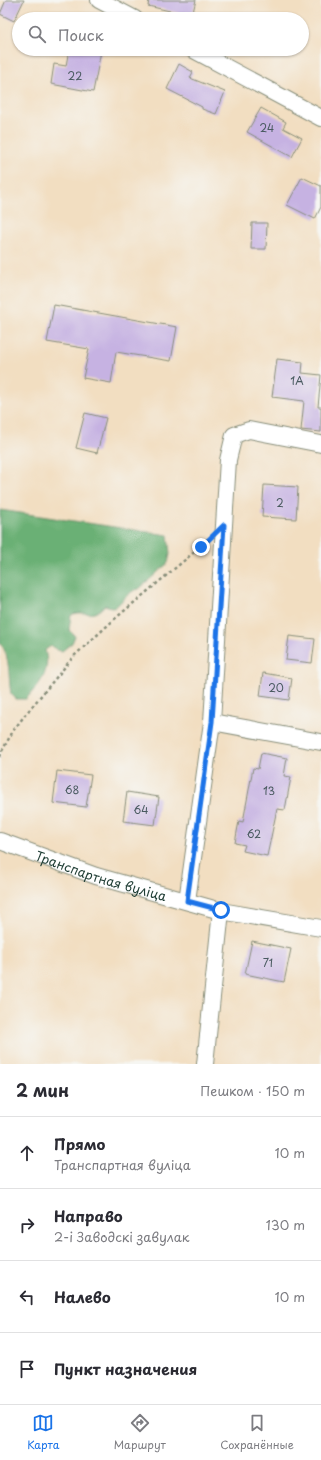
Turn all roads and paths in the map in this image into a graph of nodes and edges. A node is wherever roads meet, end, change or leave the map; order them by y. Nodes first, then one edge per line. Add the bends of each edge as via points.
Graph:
1 (99, 0) edge
2 (122, 12) edge
3 (205, 56) edge
4 (321, 118) edge
5 (321, 444) edge
6 (224, 525) junction
7 (212, 722) junction
8 (321, 742) edge
9 (0, 757) edge
10 (0, 841) edge
11 (187, 901) junction
12 (221, 910) junction
13 (321, 928) edge
14 (205, 1064) edge

1 - 2 street
3 - 4 street
5 - 6 street via 249,430 234,435 228,460
6 - 7 street
6 - 9 path via 74,656 25,715
7 - 8 street
7 - 11 street
10 - 11 street, Транспартная вуліца via 96,876
11 - 12 street, Транспартная вуліца
12 - 13 street, Транспартная вуліца
12 - 14 street

